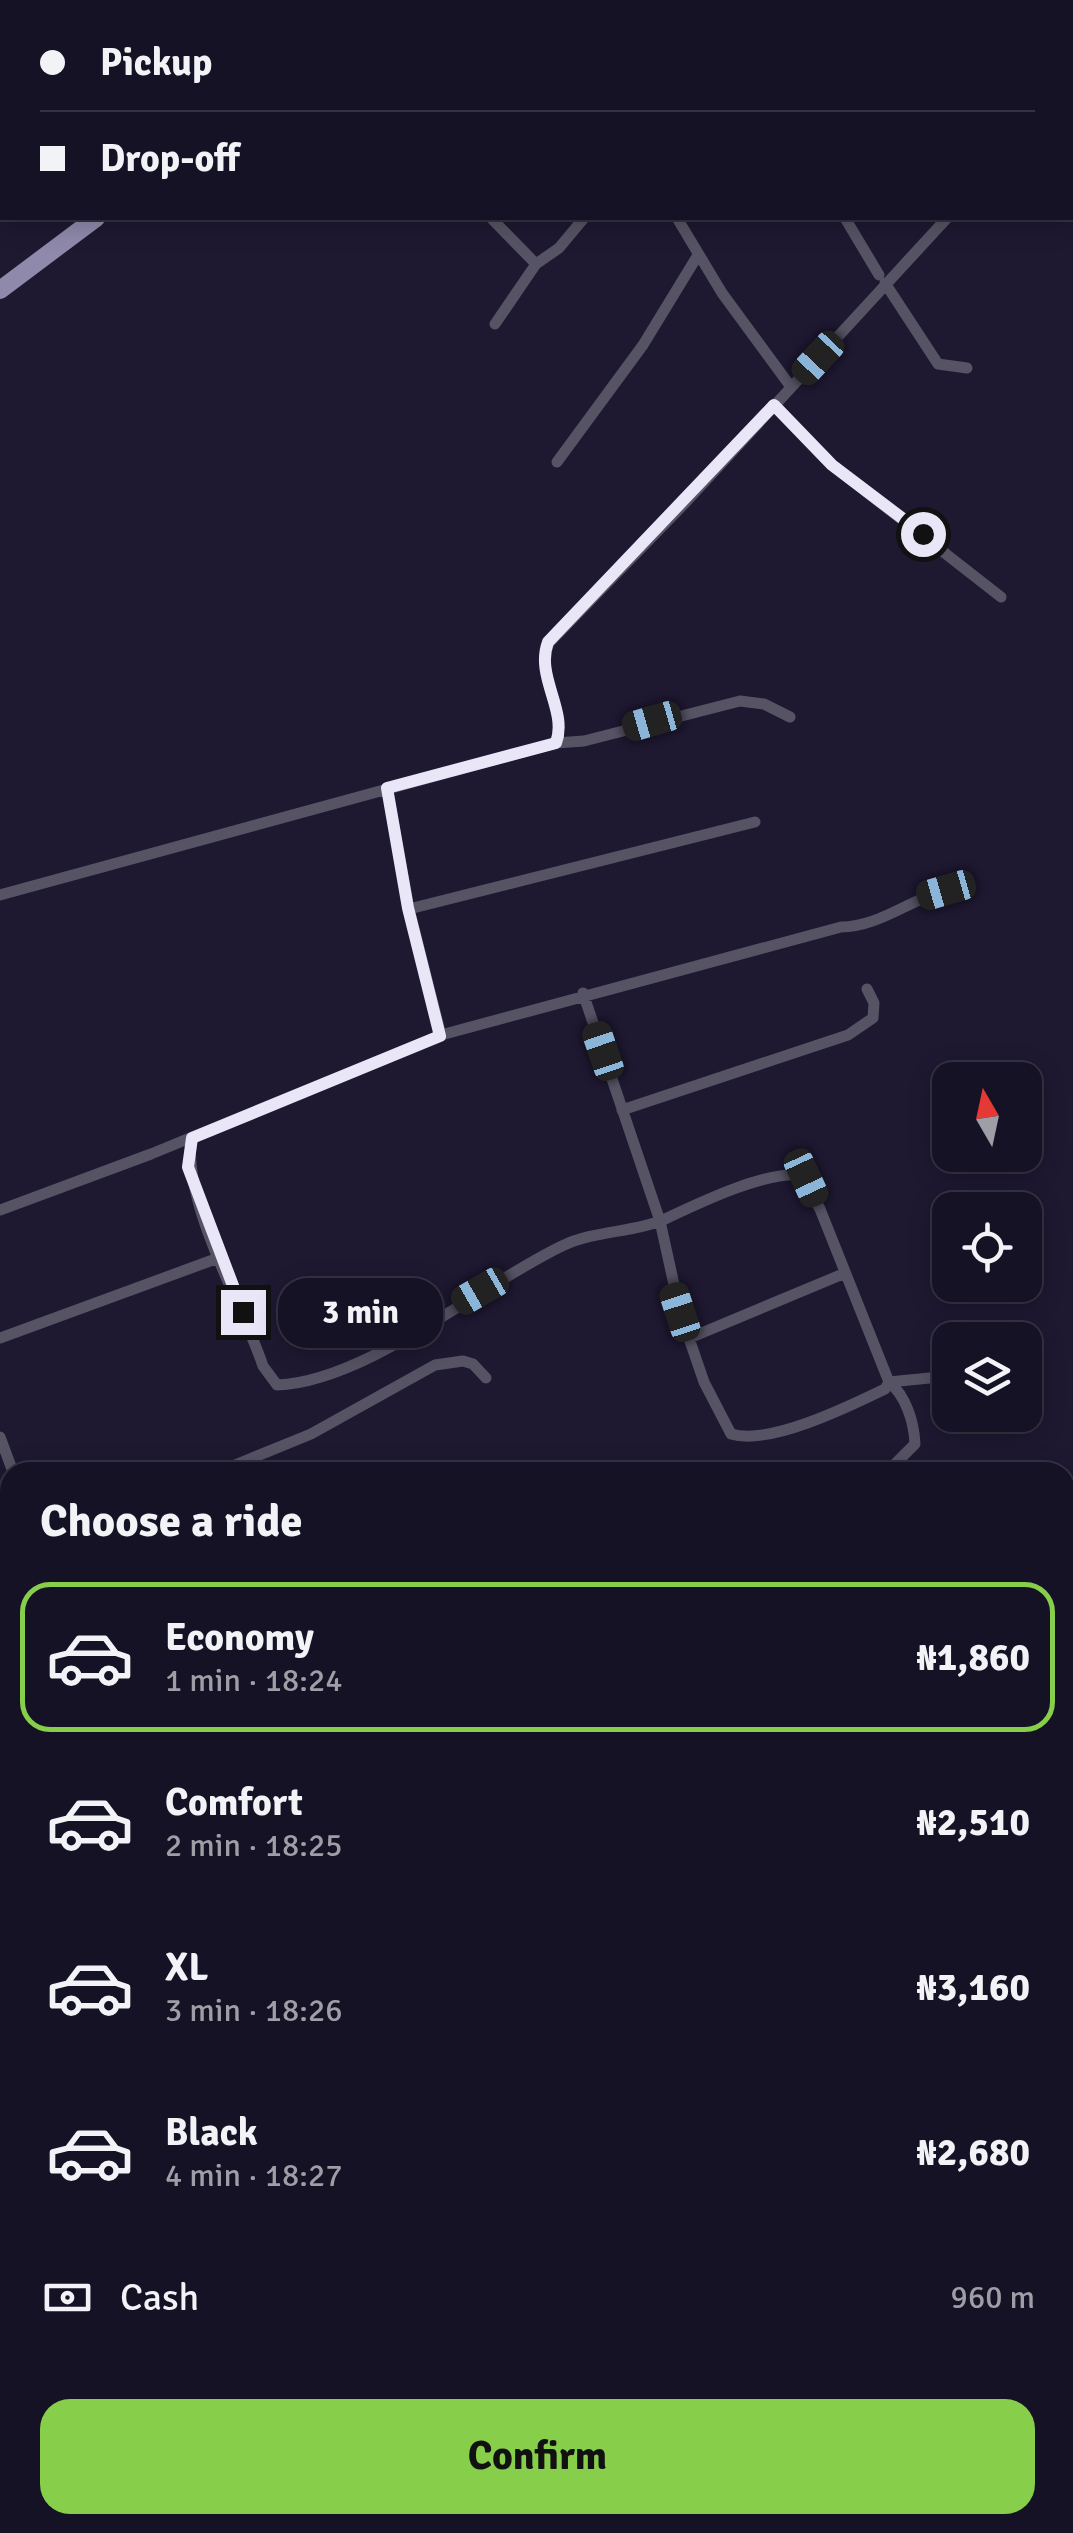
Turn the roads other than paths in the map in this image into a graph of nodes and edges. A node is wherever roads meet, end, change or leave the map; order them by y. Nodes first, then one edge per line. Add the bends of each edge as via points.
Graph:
1 (93, 220) edge
2 (494, 220) edge
3 (582, 220) edge
4 (677, 220) edge
5 (847, 220) edge
6 (945, 220) edge
7 (698, 255) junction
8 (536, 264) junction
9 (882, 279) junction
10 (0, 290) edge
11 (495, 324) dead end
12 (967, 368) dead end
13 (791, 387) junction
14 (774, 405) junction
15 (557, 462) dead end
16 (1001, 597) dead end
17 (790, 717) dead end
18 (556, 743) junction
19 (387, 788) junction
20 (755, 822) dead end
21 (946, 890) dead end
22 (0, 895) edge
23 (408, 908) junction
24 (867, 989) dead end
25 (583, 994) junction
26 (440, 1036) junction
27 (622, 1110) junction
28 (192, 1138) junction
29 (0, 1210) edge
30 (660, 1221) junction
31 (221, 1257) junction
32 (843, 1274) junction
33 (0, 1338) edge
34 (692, 1338) junction
35 (486, 1378) dead end
36 (932, 1378) edge
37 (889, 1382) junction
38 (0, 1436) edge
39 (9, 1462) edge
40 (242, 1462) edge
41 (896, 1462) edge

1 - 10 main road
2 - 8 street
3 - 8 street
4 - 7 street
5 - 9 street
6 - 9 street
7 - 13 street
7 - 15 street via 643,345
8 - 11 street
9 - 12 street via 938,364
9 - 13 street
13 - 14 street
14 - 16 street via 832,465
14 - 18 street via 548,642 544,669 559,728
17 - 18 street via 740,701
18 - 19 street
19 - 22 street
19 - 23 street
20 - 23 street
21 - 25 street via 911,899 869,926 842,926
23 - 26 street
24 - 27 street via 874,1018 848,1035
25 - 26 street
25 - 27 street
26 - 28 street
27 - 30 street
28 - 29 street
28 - 31 street via 188,1167
30 - 31 street via 566,1244 392,1346 295,1385 277,1385 268,1377
30 - 32 street via 778,1177 802,1175
30 - 34 street via 670,1282
31 - 33 street
32 - 34 street
32 - 37 street
34 - 37 street via 704,1382 731,1434 743,1438 819,1418
35 - 40 street via 464,1361 435,1365 311,1434
36 - 37 street
37 - 41 street via 900,1391 915,1444
38 - 39 street

